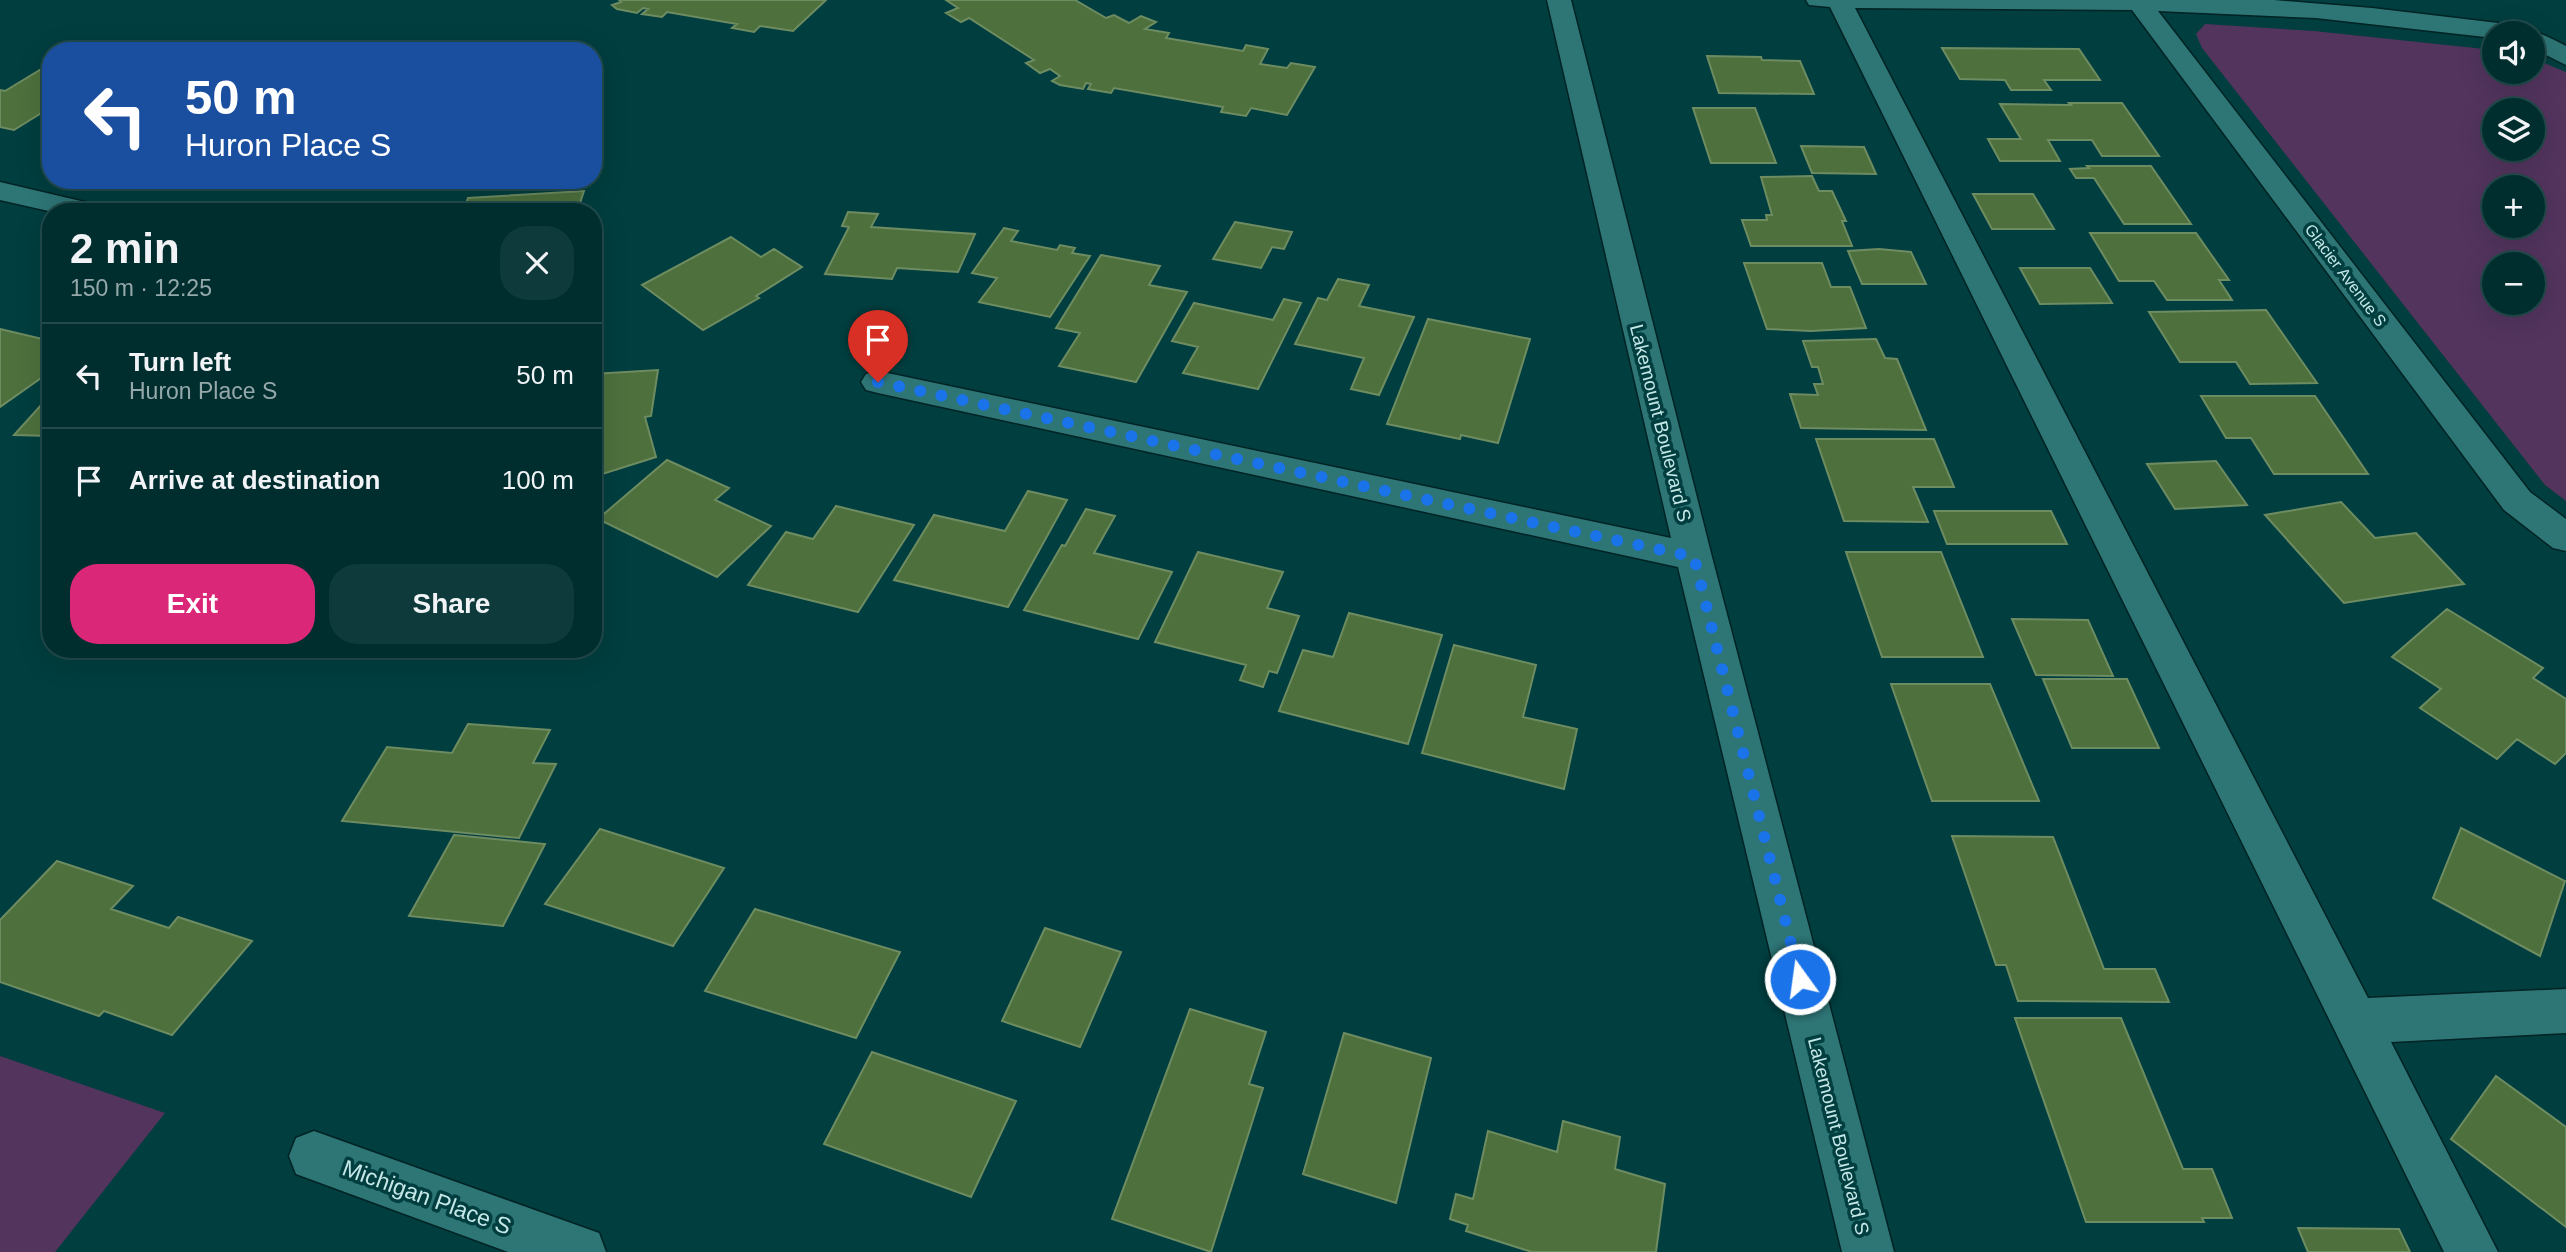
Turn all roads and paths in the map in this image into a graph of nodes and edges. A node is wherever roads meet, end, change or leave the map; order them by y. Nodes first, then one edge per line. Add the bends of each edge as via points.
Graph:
1 (1559, 0) edge
2 (1814, 0) edge
3 (1839, 0) edge
4 (2138, 1) edge
5 (2480, 7) dead end
6 (2505, 21) edge
7 (2482, 29) edge
8 (2545, 37) edge
9 (2566, 39) edge
10 (2545, 44) edge
11 (2566, 57) edge
12 (0, 191) edge
13 (53, 203) edge
14 (878, 382) dead end
15 (2566, 538) edge
16 (1694, 557) junction
17 (2566, 1011) edge
18 (2354, 1021) junction
19 (314, 1156) dead end
20 (580, 1252) edge
21 (1868, 1252) edge
22 (2472, 1252) edge

1 - 16 street, Lakemount Boulevard S
2 - 3 street
3 - 4 street
3 - 18 street
4 - 7 street via 2369,14
4 - 15 street, Glacier Avenue S via 2517,501
5 - 6 street
8 - 9 street
10 - 11 street
12 - 13 street
14 - 16 street
16 - 21 street, Lakemount Boulevard S
17 - 18 street
18 - 22 street
19 - 20 street, Michigan Place S

